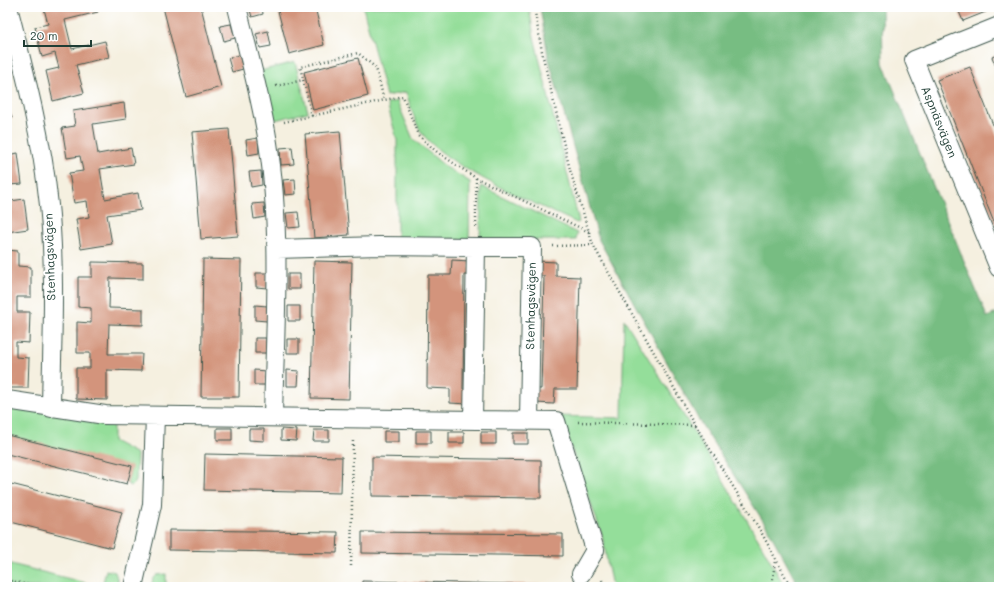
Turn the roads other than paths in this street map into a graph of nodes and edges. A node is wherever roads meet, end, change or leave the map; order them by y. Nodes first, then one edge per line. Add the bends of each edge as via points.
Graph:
1 (8, 7) edge
2 (237, 7) edge
3 (999, 26) edge
4 (476, 247) junction
5 (277, 249) junction
6 (999, 268) edge
7 (7, 400) edge
8 (51, 408) junction
9 (155, 416) junction
10 (273, 417) junction
11 (473, 420) junction
12 (529, 421) junction
13 (581, 574) dead end
14 (133, 587) edge

1 - 8 street, Stenhagsvägen via 33,105 49,205 52,264
2 - 5 street via 262,107
3 - 6 street, Aspnäsvägen via 914,60
4 - 5 street, Stenhagsvägen
4 - 11 street
4 - 12 street, Stenhagsvägen via 532,247
5 - 10 street
7 - 8 street
8 - 9 street
9 - 10 street
9 - 14 street via 152,505
10 - 11 street
11 - 12 street
12 - 13 street via 556,421 594,550

